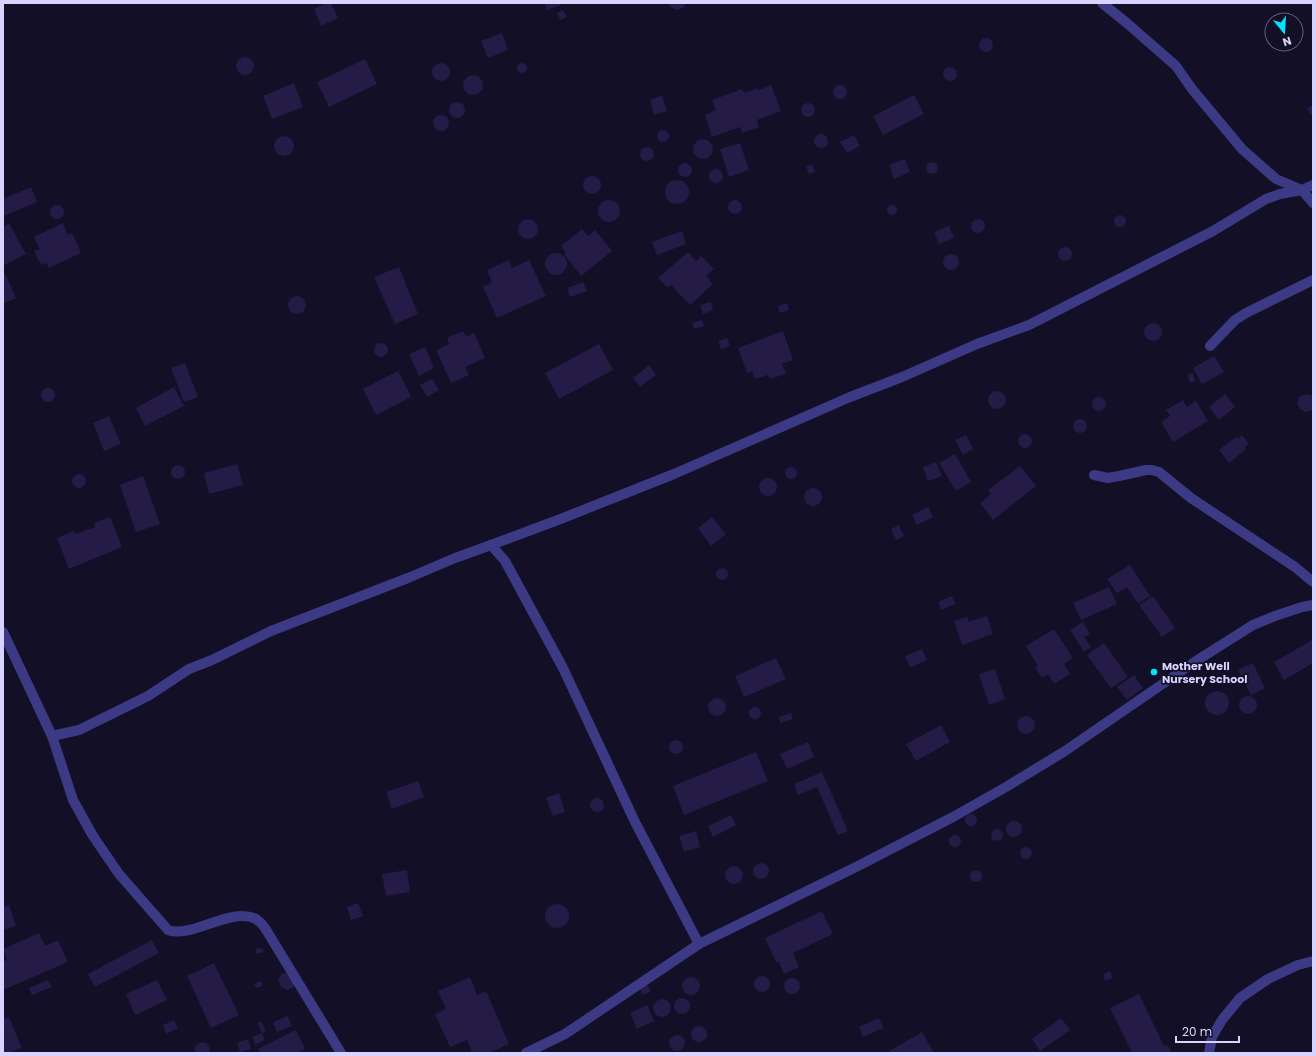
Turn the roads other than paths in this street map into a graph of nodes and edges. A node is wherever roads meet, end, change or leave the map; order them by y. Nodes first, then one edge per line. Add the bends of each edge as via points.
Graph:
1 (1102, 3) edge
2 (1313, 185) edge
3 (1302, 190) junction
4 (1313, 203) edge
5 (1313, 280) edge
6 (1210, 346) dead end
7 (1094, 475) dead end
8 (491, 545) junction
9 (1313, 582) edge
10 (1313, 605) edge
11 (3, 632) edge
12 (52, 736) junction
13 (699, 944) junction
14 (1313, 961) edge
15 (341, 1053) edge
16 (526, 1053) edge
17 (1209, 1053) edge

1 - 3 street via 1176,66 1242,148 1276,179
2 - 3 street
3 - 4 street
3 - 8 street via 1266,199 1213,231 1029,325 850,397 674,474
5 - 6 street via 1235,320
7 - 9 street via 1108,478 1146,470 1159,472 1191,498 1295,567
8 - 12 street via 271,631 189,669 148,696 80,730
8 - 13 street via 505,561 563,668 635,822
10 - 13 street via 1252,625 1065,751 953,817
11 - 12 street
12 - 15 street via 73,800 93,836 119,874 168,930 175,933 227,918 257,919
13 - 16 street via 565,1034
14 - 17 street via 1298,964 1268,979 1240,998 1212,1037

